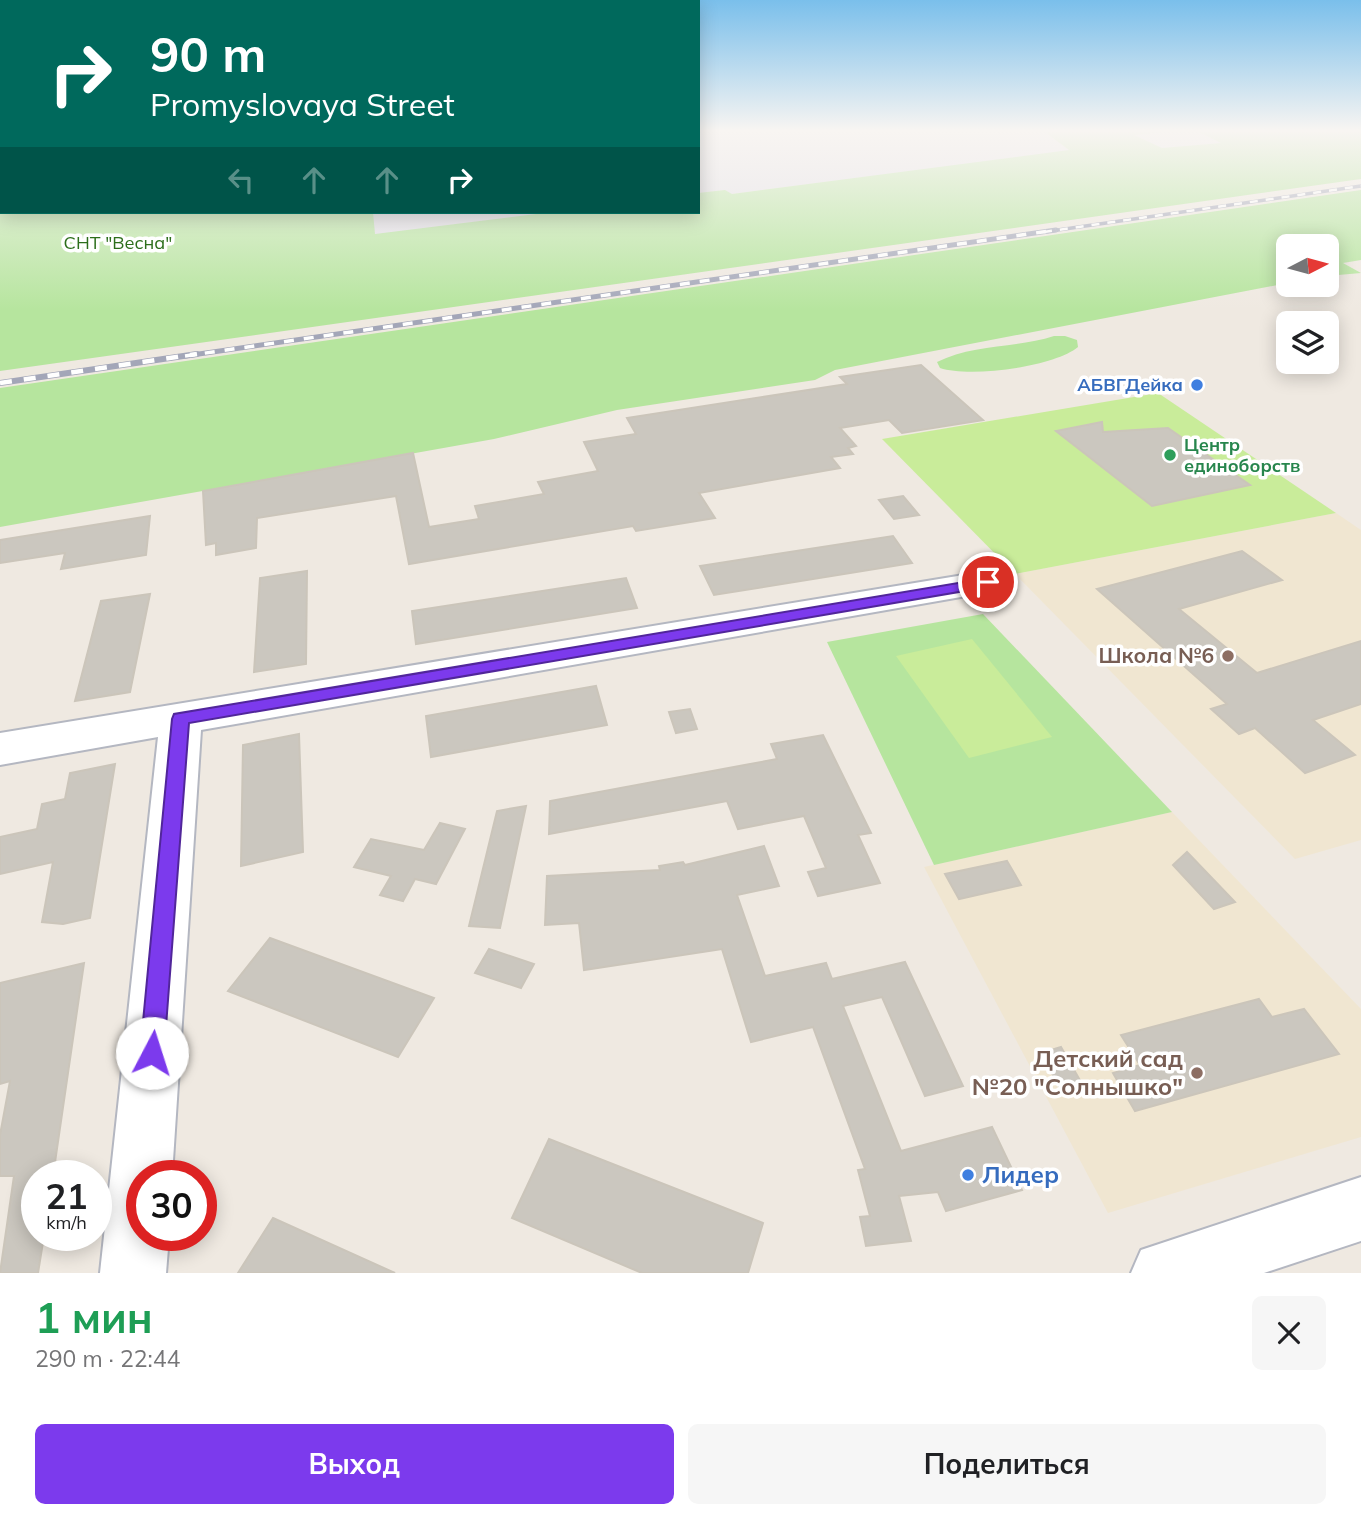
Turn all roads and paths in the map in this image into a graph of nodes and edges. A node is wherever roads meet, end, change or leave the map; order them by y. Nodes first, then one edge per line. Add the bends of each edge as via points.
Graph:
1 (988, 582) dead end
2 (181, 719) junction
3 (0, 749) edge
4 (1361, 1209) edge
5 (133, 1273) edge
6 (1164, 1273) edge

1 - 2 street
2 - 3 street
2 - 5 street
4 - 6 street

